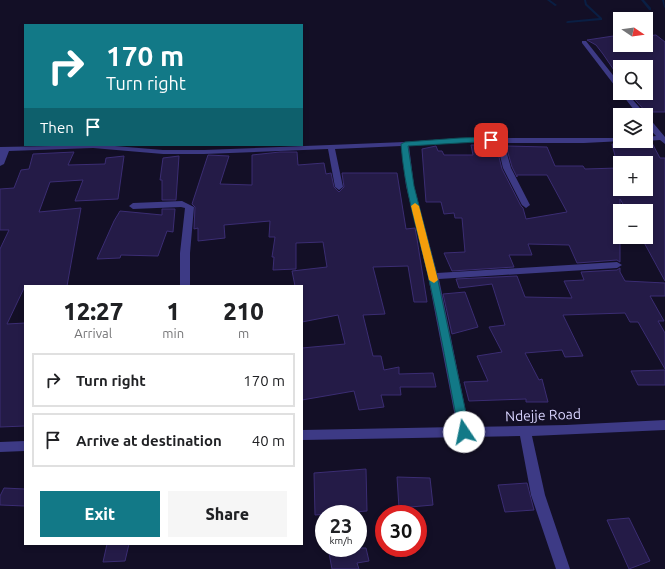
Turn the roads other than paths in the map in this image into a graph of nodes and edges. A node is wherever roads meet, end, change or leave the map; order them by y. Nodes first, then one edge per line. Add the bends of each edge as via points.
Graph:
1 (584, 42) dead end
2 (613, 80) edge
3 (630, 100) edge
4 (636, 108) edge
5 (653, 128) edge
6 (653, 139) edge
7 (500, 140) junction
8 (613, 140) edge
9 (663, 140) edge
10 (405, 144) junction
11 (330, 147) junction
12 (3, 149) edge
13 (0, 164) edge
14 (338, 187) dead end
15 (526, 205) dead end
16 (133, 206) dead end
17 (617, 265) dead end
18 (433, 276) junction
19 (185, 285) edge
20 (665, 425) edge
21 (526, 431) junction
22 (464, 432) junction
23 (303, 435) edge
24 (24, 446) edge
25 (0, 447) edge
26 (562, 569) edge

1 - 2 street
3 - 4 street
5 - 9 street
6 - 9 street
7 - 8 street
7 - 10 street
7 - 15 street via 507,168
10 - 11 street
10 - 18 street via 410,186
11 - 12 street via 190,152 93,146
11 - 14 street
12 - 13 street
16 - 19 street via 182,204 190,207
17 - 18 street
18 - 22 street
20 - 21 street, Ndejje Road
21 - 22 street, Ndejje Road
21 - 26 street via 538,494
22 - 23 street, Ndejje Road
24 - 25 street

